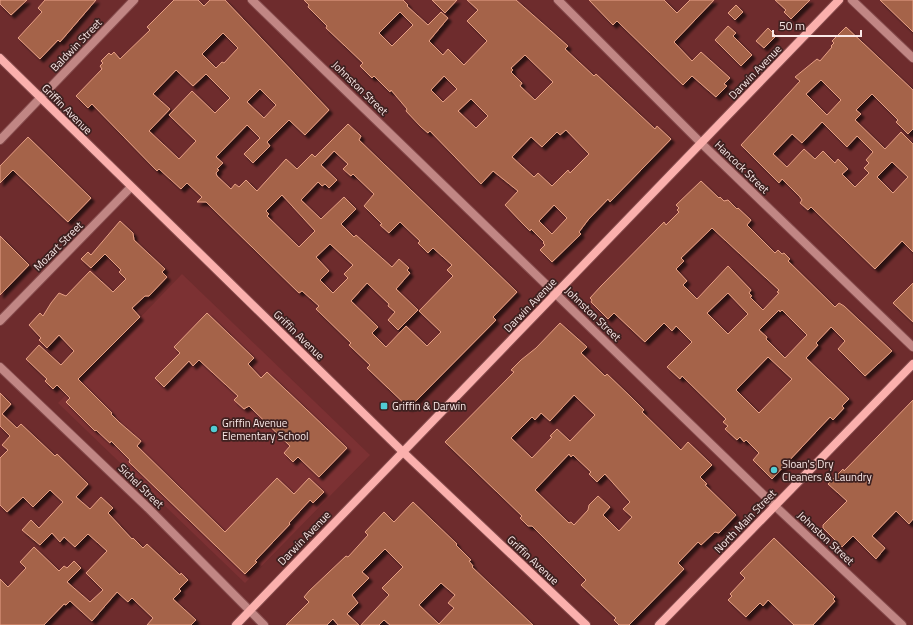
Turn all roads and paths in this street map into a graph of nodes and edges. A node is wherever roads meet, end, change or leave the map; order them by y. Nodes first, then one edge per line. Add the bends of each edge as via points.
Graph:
1 (134, 0) edge
2 (252, 0) edge
3 (558, 0) edge
4 (839, 0) edge
5 (852, 0) edge
6 (0, 58) edge
7 (913, 58) edge
8 (41, 98) junction
9 (0, 140) edge
10 (701, 144) junction
11 (131, 187) junction
12 (556, 293) junction
13 (0, 321) edge
14 (913, 347) edge
15 (913, 364) edge
16 (0, 367) edge
17 (403, 452) junction
18 (775, 506) junction
19 (250, 611) junction
20 (236, 625) edge
21 (264, 625) edge
22 (586, 625) edge
23 (659, 625) edge
24 (902, 625) edge

1 - 8 street, Baldwin Street
2 - 12 street, Johnston Street
3 - 10 street, Hancock Street
4 - 10 main road, Darwin Avenue
5 - 7 street
6 - 8 main road, Griffin Avenue
8 - 9 street, Baldwin Street
8 - 11 main road, Griffin Avenue
10 - 12 main road, Darwin Avenue
10 - 14 street, Hancock Street
11 - 13 street, Mozart Street
11 - 17 main road, Griffin Avenue
12 - 17 main road, Darwin Avenue
12 - 18 street, Johnston Street
15 - 18 main road, North Main Street
16 - 19 street, Sichel Street via 148,508
17 - 19 main road, Darwin Avenue
17 - 22 main road, Griffin Avenue
18 - 23 main road, North Main Street
18 - 24 street, Johnston Street
19 - 20 main road, Darwin Avenue
19 - 21 street, Sichel Street

